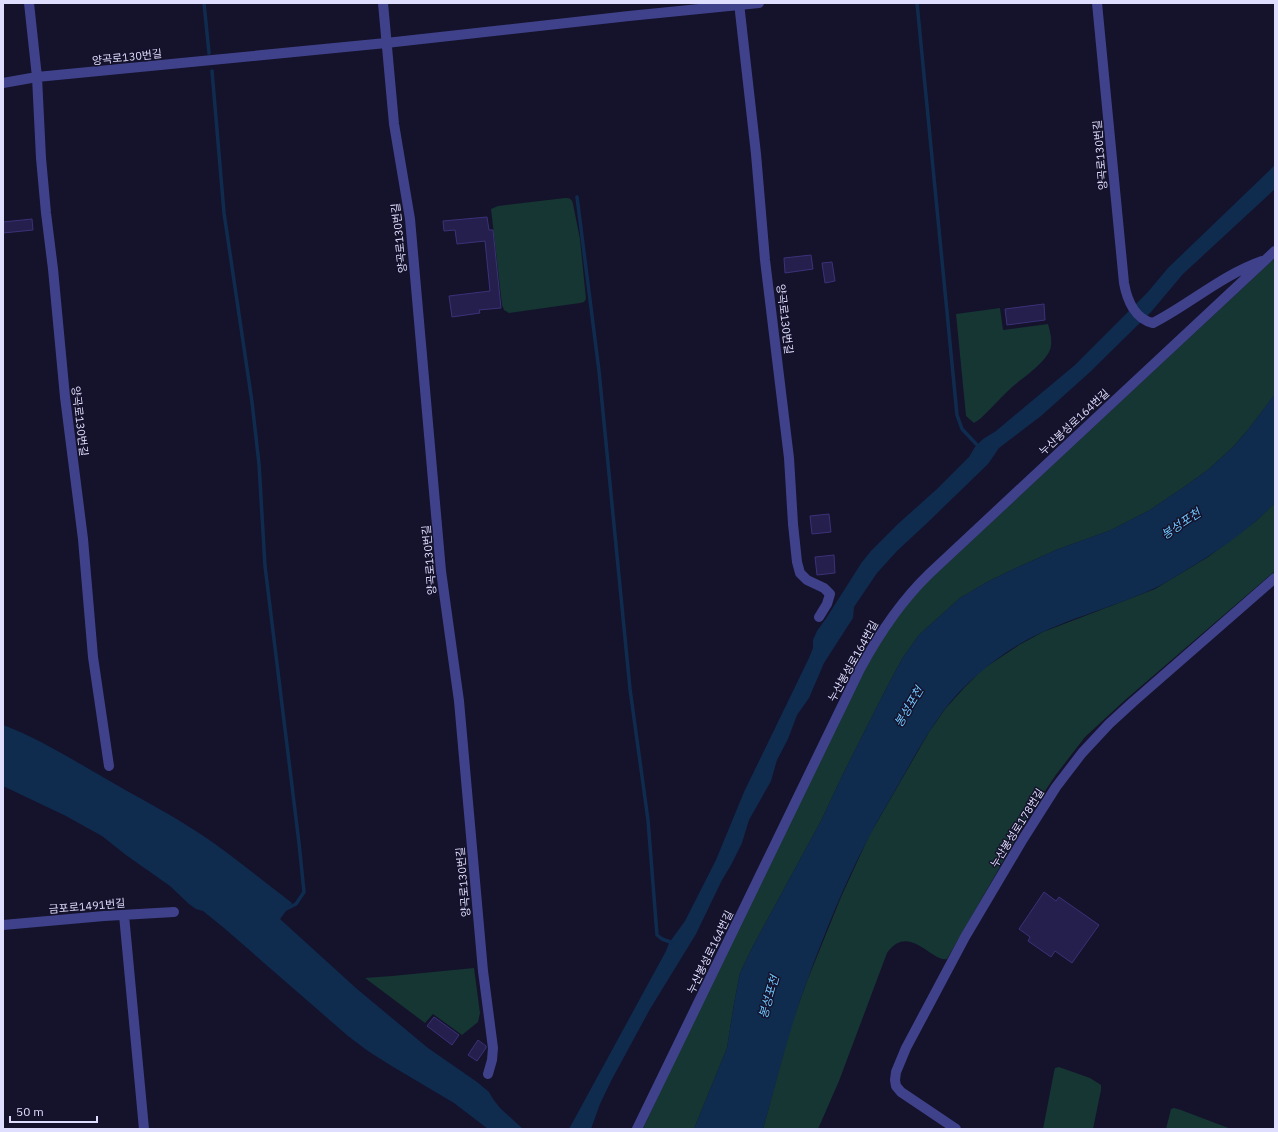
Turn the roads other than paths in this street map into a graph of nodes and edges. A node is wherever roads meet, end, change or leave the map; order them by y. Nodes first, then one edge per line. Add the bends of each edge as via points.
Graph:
1 (29, 3) edge
2 (383, 3) edge
3 (759, 3) edge
4 (1097, 3) edge
5 (739, 4) edge
6 (386, 43) junction
7 (37, 77) junction
8 (3, 83) edge
9 (1275, 251) edge
10 (1266, 260) junction
11 (1275, 578) edge
12 (819, 617) dead end
13 (109, 766) dead end
14 (174, 912) dead end
15 (124, 915) junction
16 (3, 925) edge
17 (488, 1074) dead end
18 (144, 1129) edge
19 (637, 1129) edge
20 (956, 1129) edge

1 - 7 lane, 양곡로130번길
2 - 6 lane, 양곡로130번길
3 - 5 lane, 양곡로130번길
4 - 10 lane, 양곡로130번길 via 1124,283 1130,305 1145,321 1153,323 1231,275
5 - 6 lane, 양곡로130번길
5 - 12 lane, 양곡로130번길 via 765,260 789,458 797,562 800,573 807,580 824,588 830,594
6 - 7 lane, 양곡로130번길
6 - 17 lane, 양곡로130번길 via 394,124 410,219 441,571 458,701 483,971 493,1048
7 - 8 lane, 양곡로130번길
7 - 13 lane, 양곡로130번길 via 41,158 63,375 83,539 93,657
9 - 10 lane, 누산봉성로164번길
10 - 19 lane, 누산봉성로164번길 via 929,574 892,616 860,669
11 - 20 lane, 누산봉성로178번길 via 1132,702 1082,753 1023,839 965,937 906,1048 895,1080 901,1092
14 - 15 lane, 금포로1491번길
15 - 16 lane, 금포로1491번길
15 - 18 lane

